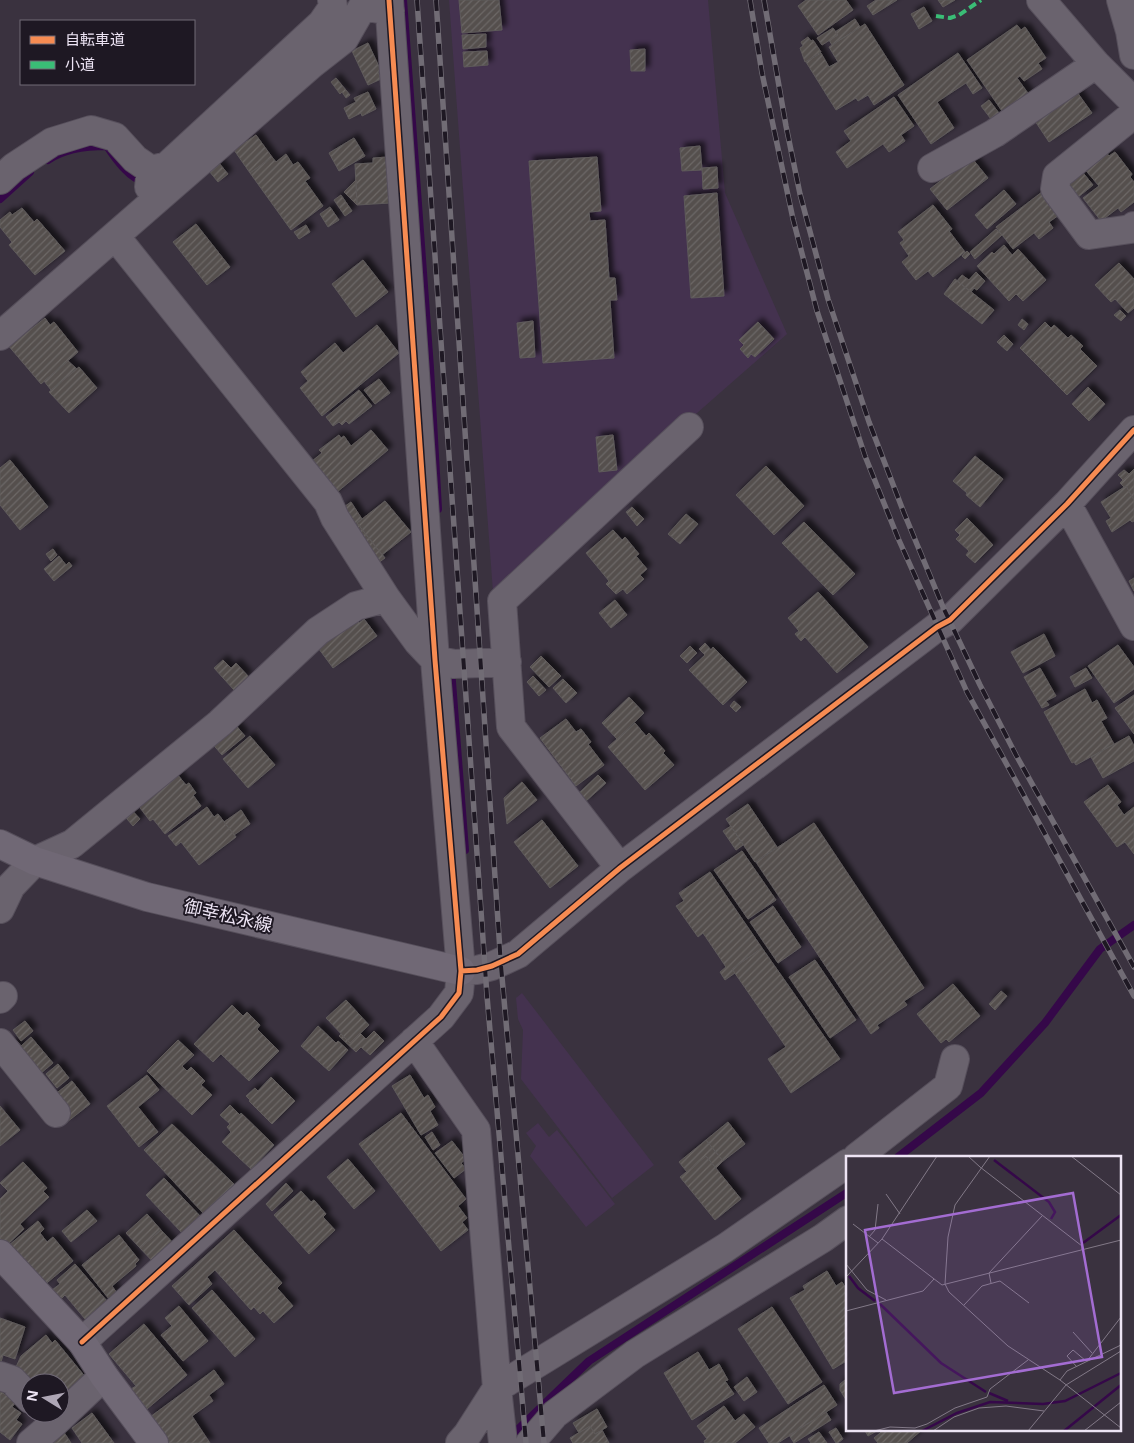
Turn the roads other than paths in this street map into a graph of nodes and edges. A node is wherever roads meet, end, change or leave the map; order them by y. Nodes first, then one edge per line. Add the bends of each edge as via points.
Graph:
1 (332, 0) edge
2 (1042, 0) edge
3 (1120, 0) edge
4 (376, 4) edge
5 (1133, 39) edge
6 (1096, 64) junction
7 (1134, 102) edge
8 (1134, 117) edge
9 (932, 168) dead end
10 (0, 180) edge
11 (149, 186) junction
12 (1134, 226) edge
13 (116, 236) junction
14 (0, 336) edge
15 (689, 427) dead end
16 (1134, 430) edge
17 (1067, 504) junction
18 (386, 598) junction
19 (1134, 626) edge
20 (507, 662) junction
21 (446, 663) junction
22 (0, 844) edge
23 (35, 861) junction
24 (620, 868) junction
25 (0, 910) edge
26 (461, 971) junction
27 (414, 1041) junction
28 (0, 1043) edge
29 (955, 1059) dead end
30 (56, 1113) dead end
31 (858, 1156) edge
32 (846, 1164) edge
33 (846, 1221) edge
34 (0, 1254) edge
35 (82, 1342) junction
36 (0, 1376) edge
37 (104, 1376) junction
38 (20, 1388) edge
39 (497, 1388) junction
40 (70, 1402) edge
41 (45, 1423) edge
42 (502, 1434) edge
43 (31, 1443) edge
44 (154, 1443) edge
45 (460, 1443) edge
46 (530, 1443) edge

1 - 11 street via 333,7 322,22
2 - 6 street
3 - 5 street
4 - 11 street via 344,39
4 - 21 street
6 - 7 street
6 - 9 street via 995,133
8 - 12 street via 1057,176 1054,189 1089,236
10 - 11 street via 52,142 91,130 115,137 134,159
11 - 13 street
13 - 14 street
13 - 18 street via 328,502 334,518
15 - 20 street via 502,601
16 - 17 street
17 - 19 street
17 - 24 street via 950,620
18 - 21 street via 418,642
18 - 23 street via 356,606 318,631 220,723 72,844
20 - 21 street
20 - 24 street via 511,727
21 - 26 street
22 - 23 main road, 御幸松永線
23 - 25 street via 12,886
23 - 26 main road, 御幸松永線 via 146,897
24 - 26 street via 518,954 492,966
26 - 27 street via 458,993 441,1017
27 - 35 street
27 - 39 street via 476,1130
28 - 30 street
29 - 31 street via 948,1086
32 - 39 street via 725,1248
33 - 46 street via 635,1354 555,1414
34 - 35 main road
35 - 37 main road
36 - 38 street via 12,1380
37 - 40 street
37 - 44 main road
39 - 42 street
39 - 45 street
41 - 43 street

